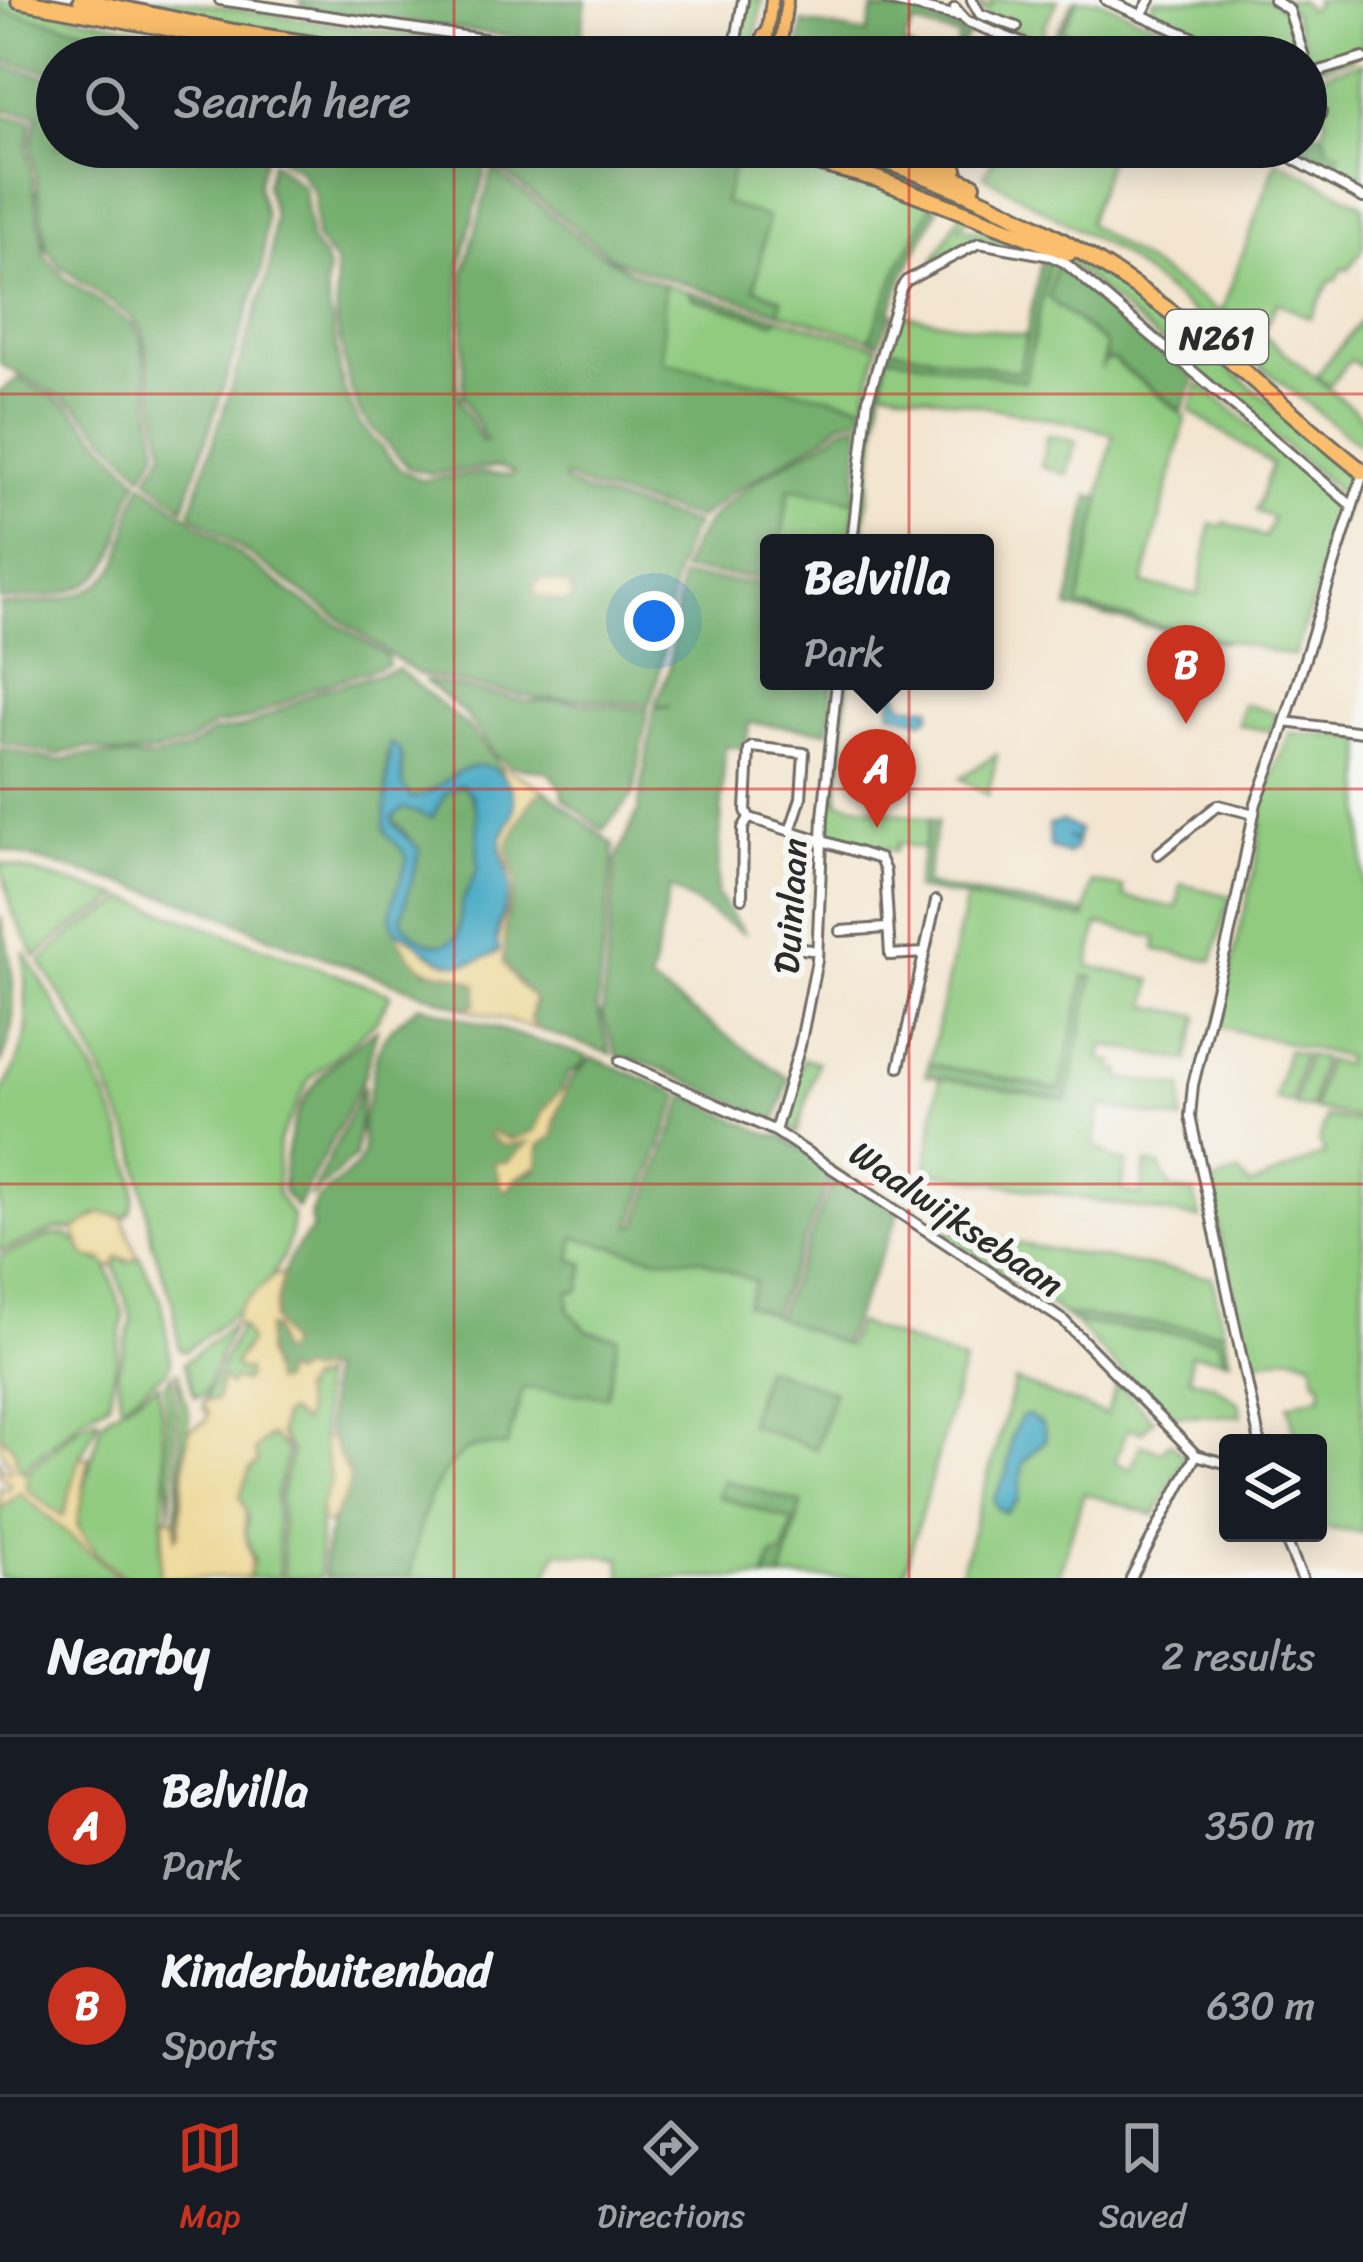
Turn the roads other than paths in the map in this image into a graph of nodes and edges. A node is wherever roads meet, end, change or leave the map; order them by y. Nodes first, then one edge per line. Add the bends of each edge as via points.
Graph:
1 (20, 0) edge
2 (81, 0) edge
3 (220, 0) edge
4 (743, 0) edge
5 (772, 0) edge
6 (787, 0) edge
7 (886, 0) edge
8 (972, 0) edge
9 (1106, 0) edge
10 (1150, 0) edge
11 (1274, 0) edge
12 (933, 3) edge
13 (955, 9) edge
14 (1142, 15) junction
15 (1017, 27) dead end
16 (210, 36) edge
17 (260, 36) edge
18 (463, 36) edge
19 (737, 36) edge
20 (765, 36) edge
21 (777, 36) edge
22 (1010, 36) edge
23 (1190, 36) edge
24 (1297, 36) edge
25 (1363, 58) edge
26 (1327, 69) edge
27 (826, 168) edge
28 (899, 168) edge
29 (930, 168) edge
30 (949, 168) edge
31 (1310, 168) edge
32 (972, 184) junction
33 (1363, 198) edge
34 (1138, 288) junction
35 (1360, 465) edge
36 (1352, 505) junction
37 (853, 534) edge
38 (836, 690) edge
39 (1285, 722) junction
40 (1363, 732) edge
41 (1254, 814) junction
42 (749, 818) junction
43 (794, 832) junction
44 (822, 842) junction
45 (1158, 854) dead end
46 (742, 898) dead end
47 (936, 902) dead end
48 (887, 928) junction
49 (840, 932) dead end
50 (811, 950) dead end
51 (924, 953) junction
52 (620, 1061) dead end
53 (899, 1067) dead end
54 (775, 1131) junction
55 (1258, 1434) edge
56 (1196, 1456) junction
57 (1219, 1462) edge
58 (1287, 1542) edge
59 (1131, 1578) edge
60 (1302, 1578) edge

1 - 16 highway
2 - 17 highway
3 - 18 street
4 - 19 street
5 - 20 main road
6 - 21 main road
7 - 12 street
8 - 15 street via 980,14
9 - 14 street
10 - 14 street
11 - 24 street via 1289,10
12 - 13 street via 940,13
13 - 22 street
14 - 23 street
25 - 26 street
27 - 34 highway, N261 via 923,196
28 - 34 highway, N261 via 981,199
29 - 32 highway, N261
30 - 32 highway, N261
31 - 33 street
32 - 35 highway, N261 via 1127,270 1199,322
34 - 35 highway, N261
35 - 36 street
36 - 37 street via 1058,258 979,243 903,284 865,420
36 - 39 street
38 - 44 street, Duinlaan
39 - 40 street
39 - 41 street
41 - 45 street via 1218,805
41 - 55 street via 1190,1116
42 - 43 street
42 - 43 street via 750,748 801,751
42 - 46 street
43 - 44 street
43 - 50 street via 790,939
44 - 48 street via 884,865
44 - 54 street, Duinlaan via 817,961
47 - 51 street
48 - 49 street
48 - 51 street via 890,955
51 - 53 street
52 - 54 street, Waalwijksebaan
54 - 56 street, Waalwijksebaan via 1072,1327
56 - 57 street
56 - 59 street
58 - 60 street

